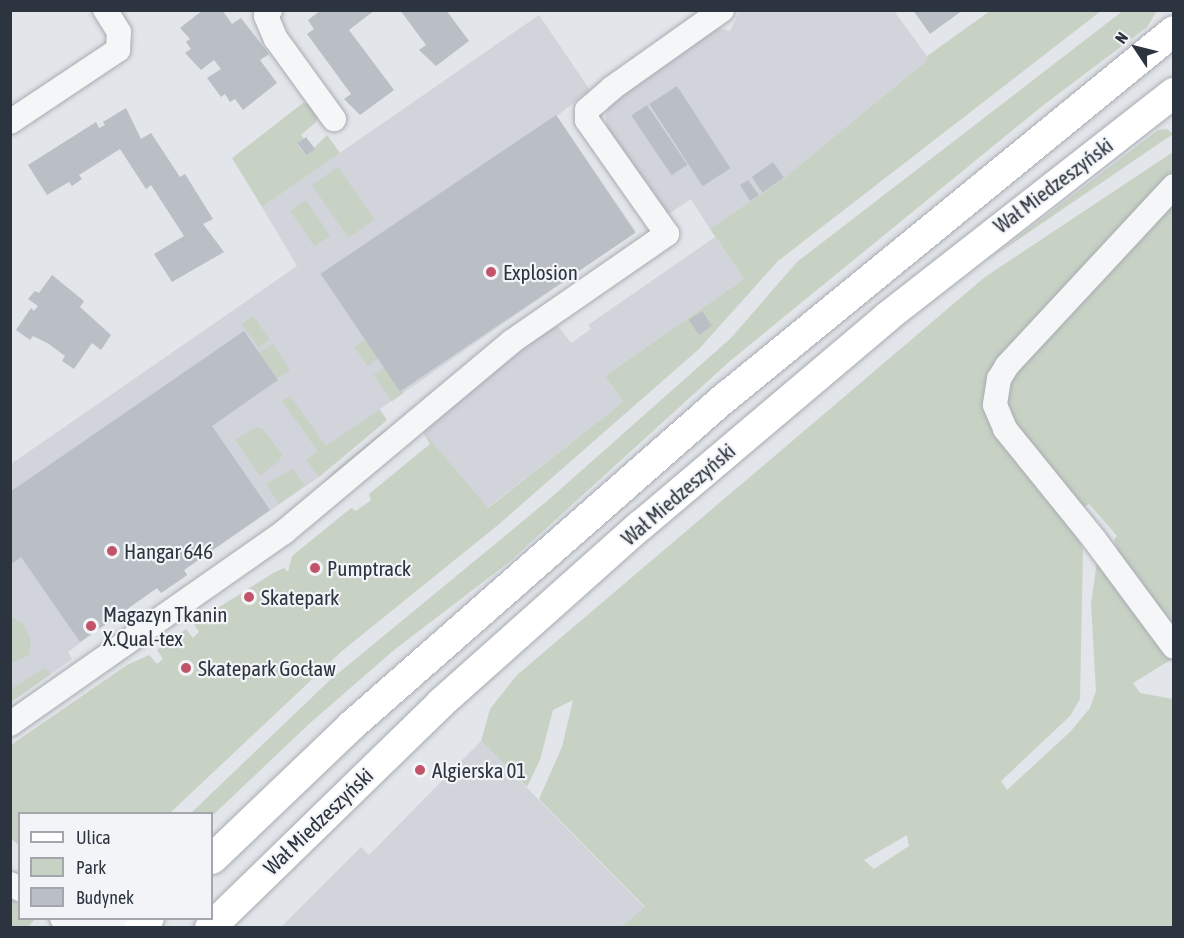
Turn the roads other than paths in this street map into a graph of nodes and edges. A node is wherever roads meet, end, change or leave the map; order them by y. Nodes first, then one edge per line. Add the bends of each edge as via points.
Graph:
1 (105, 10) edge
2 (270, 10) edge
3 (722, 10) edge
4 (1173, 31) edge
5 (1172, 96) edge
6 (334, 119) dead end
7 (10, 122) edge
8 (1173, 186) edge
9 (1173, 646) edge
10 (10, 724) edge
11 (213, 858) edge
12 (71, 920) edge
13 (105, 920) edge
14 (210, 927) edge

1 - 7 street via 119,33 118,50
2 - 6 street via 266,16 276,39
3 - 10 street via 587,110 587,120 667,234 511,342 284,532
4 - 11 main road, Wał Miedzeszyński via 711,410 351,726
5 - 14 main road, Wał Miedzeszyński via 887,316 640,526 441,703
8 - 9 street via 1007,366 995,391 995,405 1005,429 1094,539
12 - 13 street

